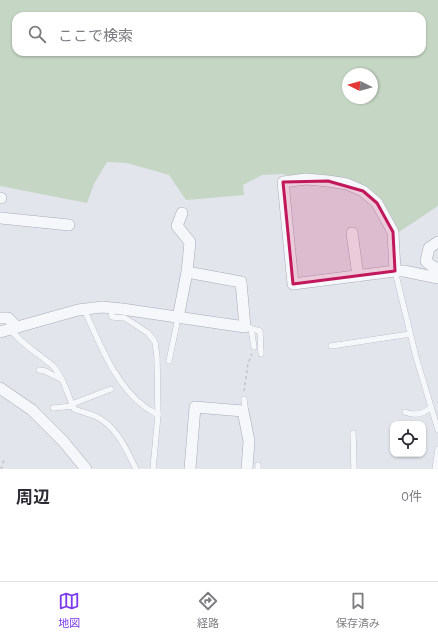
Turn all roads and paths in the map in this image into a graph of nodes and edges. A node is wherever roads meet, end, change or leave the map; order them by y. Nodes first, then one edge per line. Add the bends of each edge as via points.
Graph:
1 (182, 213) dead end
2 (0, 218) edge
3 (69, 225) dead end
4 (352, 234) dead end
5 (438, 242) edge
6 (438, 268) edge
7 (395, 271) junction
8 (187, 272) junction
9 (358, 276) junction
10 (438, 278) edge
11 (111, 308) junction
12 (84, 309) junction
13 (0, 318) edge
14 (178, 318) junction
15 (248, 327) junction
16 (9, 329) edge
17 (410, 334) junction
18 (331, 346) dead end
19 (254, 347) joint
20 (261, 354) dead end
21 (169, 361) dead end
22 (39, 370) dead end
23 (61, 379) junction
24 (0, 388) edge
25 (111, 389) dead end
26 (244, 399) joint
27 (72, 405) junction
28 (431, 407) junction
29 (53, 408) dead end
30 (243, 411) junction
31 (405, 412) dead end
32 (158, 415) junction
33 (438, 430) edge
34 (352, 432) dead end
35 (438, 449) edge
36 (4, 460) dead end
37 (1, 469) edge
38 (86, 469) edge
39 (136, 469) edge
40 (153, 469) edge
41 (190, 469) edge
42 (247, 469) edge
43 (354, 469) edge
44 (435, 469) edge

1 - 8 street via 177,226 190,242
2 - 3 street
4 - 9 street
5 - 6 street via 429,248 426,261
7 - 9 street
7 - 9 street via 393,232 378,203 363,191 347,184 328,181 306,179 283,182 293,284
7 - 10 street
7 - 17 lane
8 - 14 street
8 - 15 street via 241,282
11 - 12 street
11 - 14 street
11 - 32 lane via 112,317 125,318 148,333 155,342
12 - 16 street
12 - 32 lane via 122,382 144,407
13 - 16 street via 8,318
14 - 15 street
14 - 21 lane
15 - 19 lane
15 - 20 lane via 260,331
16 - 23 lane via 53,366
17 - 18 lane
17 - 28 lane
19 - 26 path via 245,378
22 - 23 lane
23 - 27 lane
24 - 38 street via 32,410
25 - 27 lane
26 - 30 lane
27 - 29 lane
27 - 39 lane via 74,410 96,416 113,428
28 - 31 lane via 425,413 413,415
28 - 33 lane
30 - 41 street via 195,407
30 - 42 street via 250,441
32 - 40 lane
34 - 43 lane
35 - 44 lane
36 - 37 path

